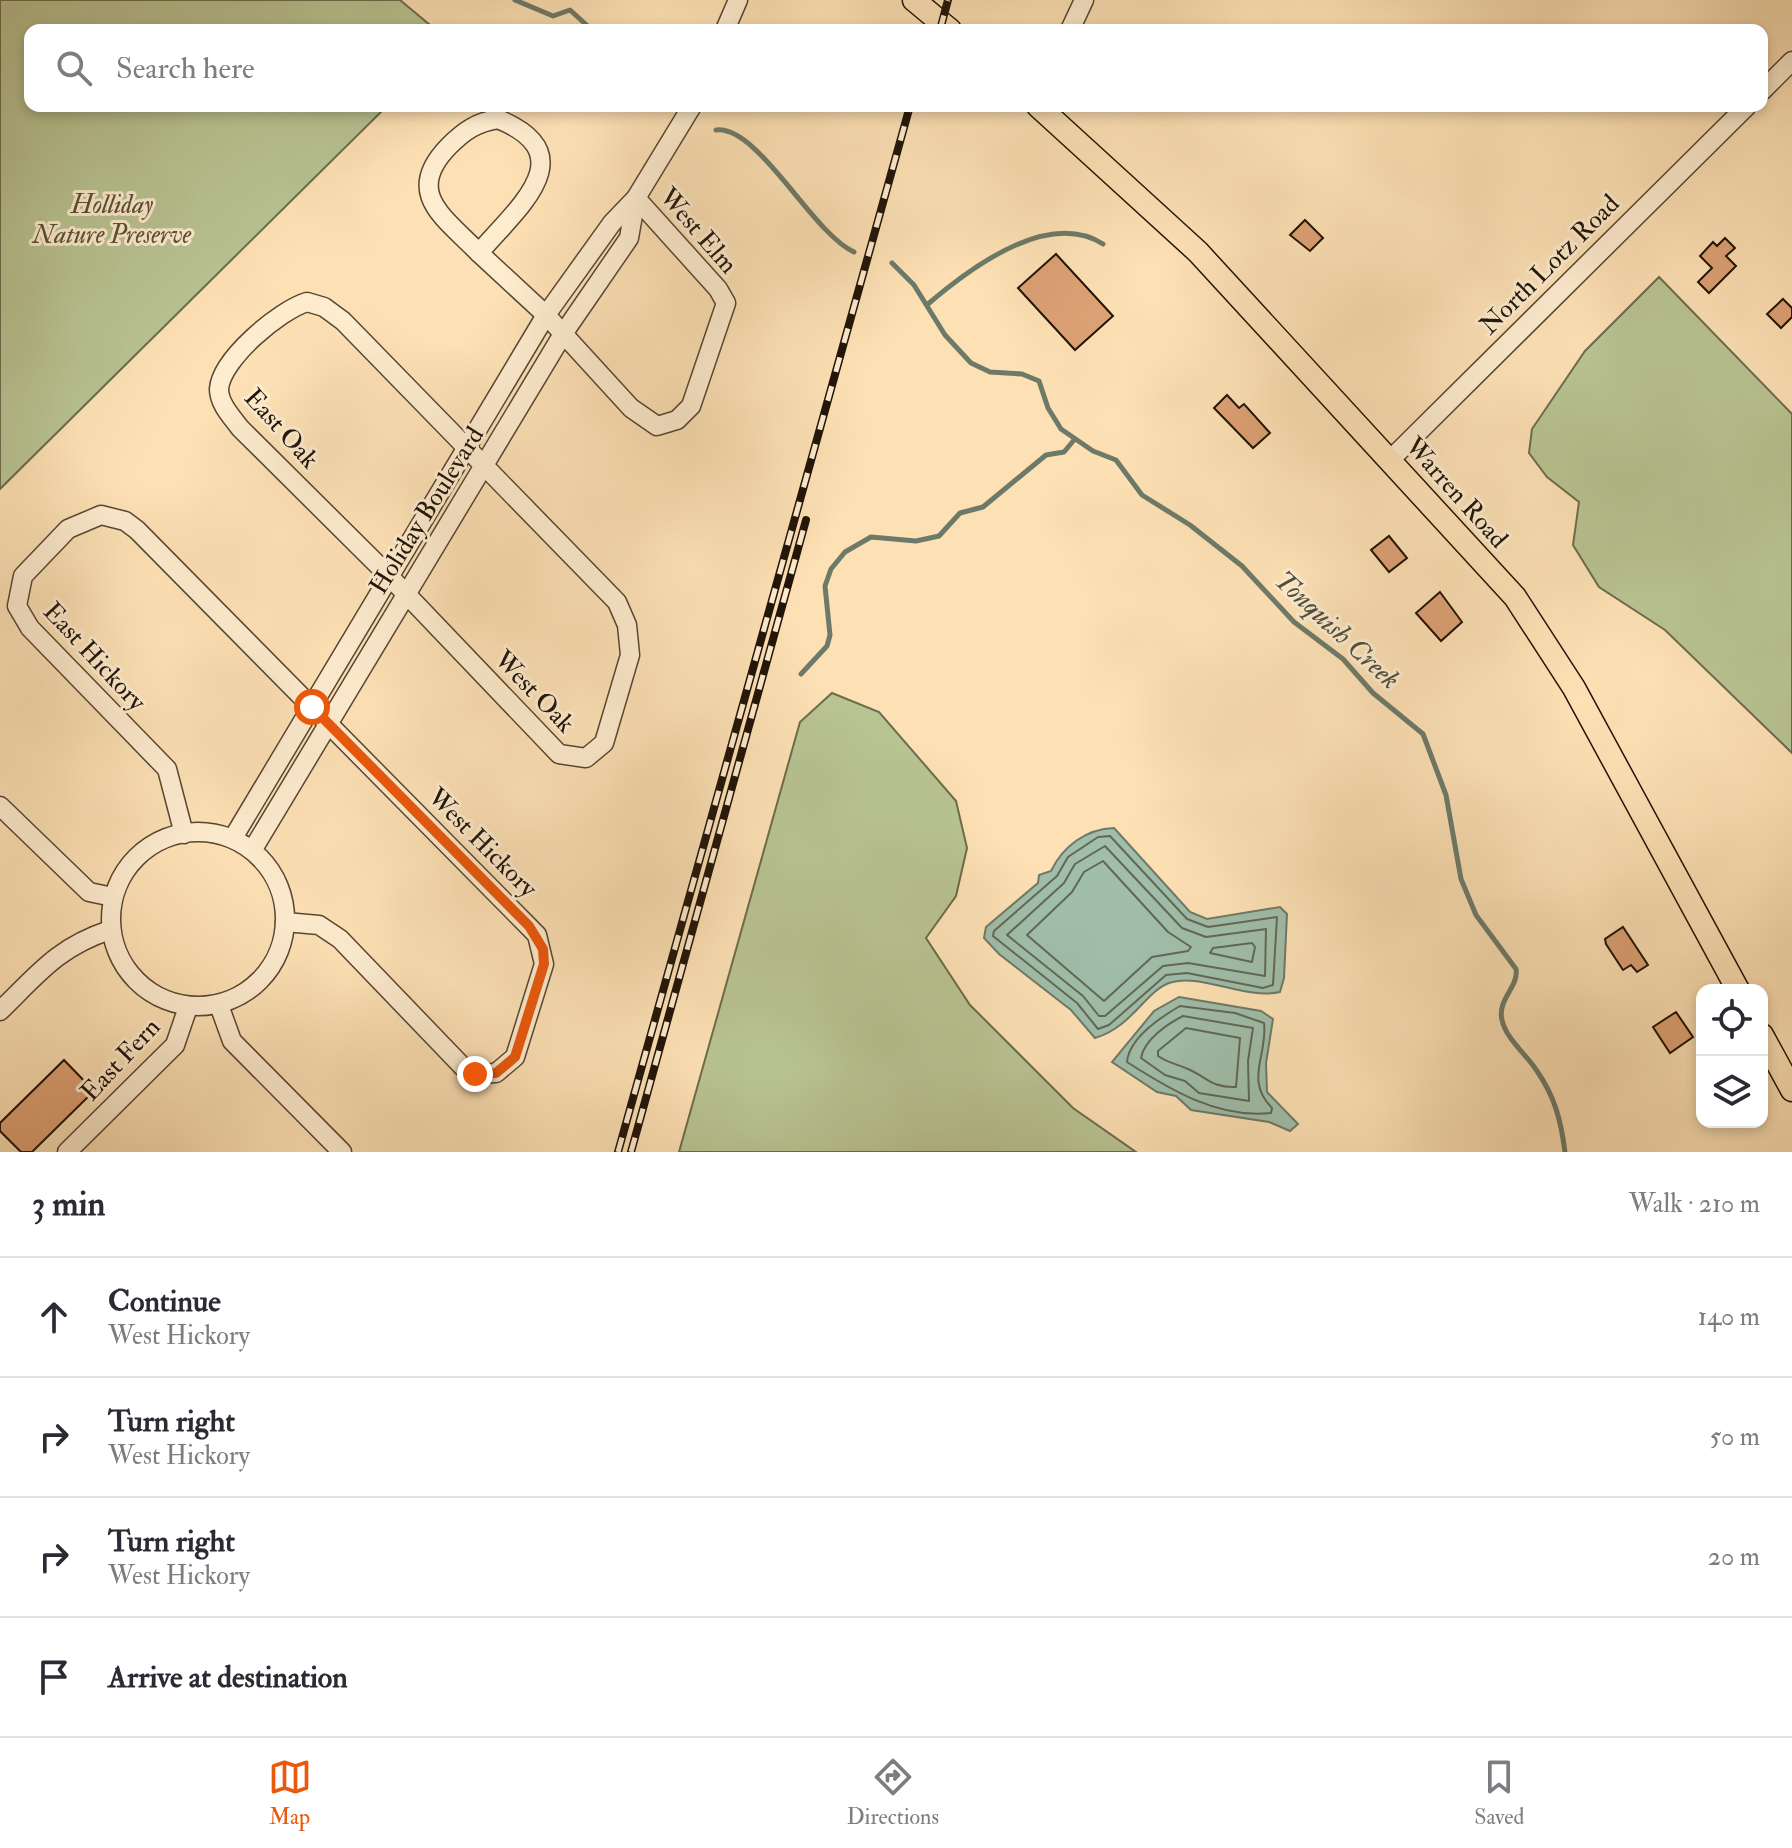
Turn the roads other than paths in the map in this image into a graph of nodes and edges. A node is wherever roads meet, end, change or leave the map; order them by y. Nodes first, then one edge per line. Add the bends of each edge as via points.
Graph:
1 (738, 0) edge
2 (914, 0) edge
3 (1084, 0) edge
4 (728, 24) edge
5 (943, 24) edge
6 (1073, 24) edge
7 (1792, 61) edge
8 (1768, 85) edge
9 (688, 112) edge
10 (1045, 112) edge
11 (1741, 112) edge
12 (636, 198) junction
13 (479, 253) junction
14 (546, 315) junction
15 (563, 334) junction
16 (468, 447) junction
17 (1390, 460) junction
18 (486, 466) junction
19 (388, 575) junction
20 (404, 593) junction
21 (312, 707) junction
22 (329, 722) junction
23 (0, 806) edge
24 (184, 834) junction
25 (233, 838) junction
26 (253, 849) junction
27 (113, 897) junction
28 (285, 922) junction
29 (110, 930) junction
30 (1735, 984) edge
31 (219, 1005) junction
32 (188, 1007) junction
33 (0, 1011) edge
34 (1768, 1046) edge
35 (1792, 1090) edge
36 (67, 1152) edge
37 (342, 1152) edge

1 - 4 street
2 - 5 main road
3 - 6 street
7 - 8 street
9 - 12 street, Holiday Boulevard
10 - 17 main road, Warren Road via 1169,222
11 - 17 street, North Lotz Road
12 - 14 street, Holiday Boulevard
12 - 15 street, Holiday Boulevard via 629,238
12 - 15 street, West Elm via 726,303 691,406 677,420 657,426 631,408
13 - 13 street via 437,210 427,191 428,173 464,131 498,119 516,126 543,161 540,179
13 - 14 street
14 - 15 street
14 - 16 street, Holiday Boulevard
15 - 18 street, Holiday Boulevard
16 - 18 street, East Oak
16 - 19 street, Holiday Boulevard
16 - 19 street, East Oak via 324,307 307,302 293,306 228,366 219,392 240,428
17 - 30 main road, Warren Road via 1515,597 1540,632
18 - 20 street, Holiday Boulevard
18 - 20 street, West Oak via 617,602 627,625 630,655 604,743 586,758 559,754
19 - 20 street, East Oak
19 - 21 street, Holiday Boulevard
20 - 22 street, Holiday Boulevard
21 - 22 street, East Hickory
21 - 24 street, East Hickory via 125,521 101,515 68,529 23,576 17,606 30,628 167,769
21 - 25 street, Holiday Boulevard
22 - 26 street, Holiday Boulevard
22 - 28 street, West Hickory via 537,935 544,964 515,1057 496,1073 475,1074 463,1067 340,939 319,925
23 - 27 street via 89,892
24 - 25 street
24 - 27 street via 162,840 140,855
25 - 26 street
26 - 28 street via 273,875
27 - 29 street
28 - 31 street via 281,946 268,970 245,992
29 - 32 street, East Fern via 120,959 138,984
29 - 33 street via 58,954
31 - 32 street
31 - 37 street via 232,1041
32 - 36 street, East Fern via 175,1045
34 - 35 main road

